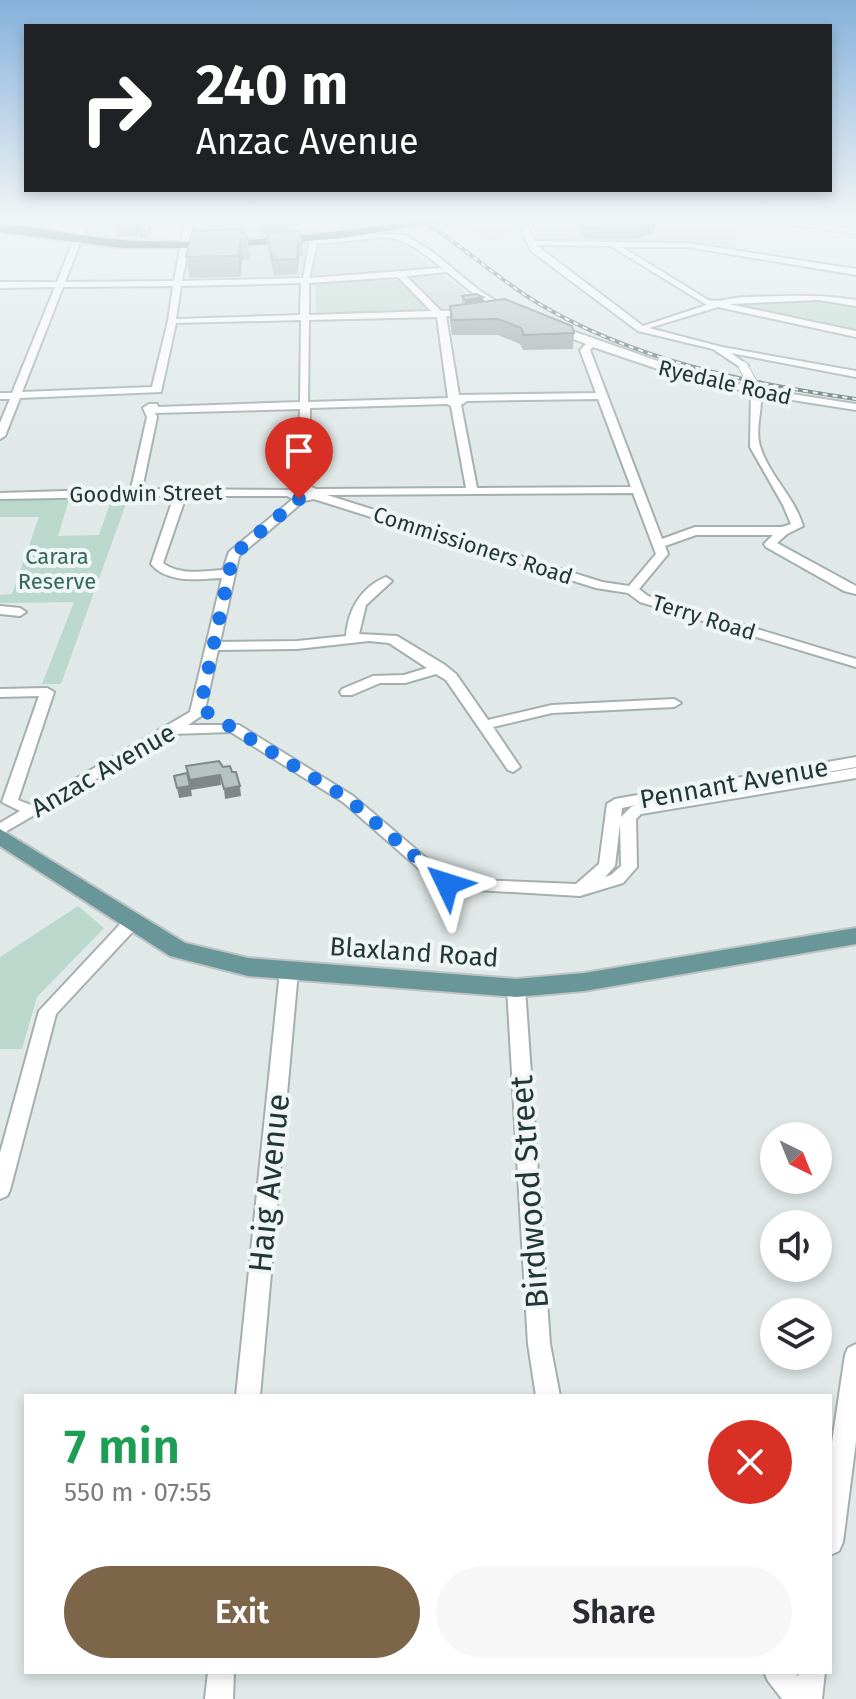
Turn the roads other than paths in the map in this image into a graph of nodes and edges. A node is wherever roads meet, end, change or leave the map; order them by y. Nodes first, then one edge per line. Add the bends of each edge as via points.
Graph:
1 (54, 296) edge
2 (176, 296) edge
3 (306, 296) edge
4 (421, 296) edge
5 (478, 296) edge
6 (602, 296) edge
7 (698, 296) edge
8 (856, 303) edge
9 (715, 305) junction
10 (489, 311) edge
11 (477, 312) edge
12 (441, 316) junction
13 (305, 318) junction
14 (174, 321) junction
15 (548, 326) edge
16 (648, 328) junction
17 (856, 334) edge
18 (592, 345) junction
19 (716, 347) junction
20 (855, 373) edge
21 (755, 388) junction
22 (0, 396) edge
23 (16, 396) junction
24 (602, 396) junction
25 (154, 400) junction
26 (455, 401) junction
27 (304, 404) junction
28 (856, 407) edge
29 (0, 436) edge
30 (348, 490) junction
31 (472, 490) junction
32 (638, 490) junction
33 (136, 492) junction
34 (181, 493) junction
35 (304, 493) junction
36 (0, 496) edge
37 (329, 500) junction
38 (783, 531) junction
39 (659, 544) junction
40 (230, 574) junction
41 (386, 581) dead end
42 (632, 590) junction
43 (856, 590) edge
44 (0, 610) edge
45 (20, 612) dead end
46 (352, 638) junction
47 (214, 646) junction
48 (856, 663) edge
49 (440, 668) junction
50 (347, 692) dead end
51 (0, 693) edge
52 (674, 703) dead end
53 (200, 708) junction
54 (484, 725) junction
55 (234, 728) junction
56 (172, 730) junction
57 (856, 762) edge
58 (513, 767) dead end
59 (856, 773) edge
60 (33, 811) junction
61 (0, 833) edge
62 (580, 890) junction
63 (131, 923) junction
64 (856, 936) edge
65 (289, 971) junction
66 (516, 988) junction
67 (0, 1190) edge
68 (856, 1355) edge
69 (248, 1394) edge
70 (548, 1394) edge
71 (832, 1528) edge
72 (221, 1674) edge
73 (779, 1674) edge
74 (812, 1674) edge
75 (219, 1699) edge
76 (799, 1699) edge
77 (808, 1699) edge

1 - 23 street
2 - 14 street
3 - 13 street
4 - 12 street
5 - 10 street via 507,310
6 - 16 street
7 - 9 street
8 - 9 street via 819,297
9 - 16 street
9 - 17 street
11 - 12 street
12 - 13 street
12 - 26 street
13 - 14 street
13 - 27 street
14 - 25 street
15 - 18 street, Ryedale Road
16 - 19 street
18 - 21 street, Ryedale Road via 736,388
18 - 24 street via 585,350
19 - 20 street
19 - 21 street, bridge via 743,366
21 - 28 street, Ryedale Road
21 - 38 street via 754,445 797,526
22 - 23 street
23 - 25 street
23 - 29 street
24 - 26 street
24 - 32 street
25 - 27 street
25 - 33 street
26 - 27 street
26 - 31 street
27 - 35 street
30 - 31 street, Goodwin Street
30 - 35 street, Goodwin Street
30 - 37 street, Goodwin Street via 329,492
31 - 32 street, Goodwin Street
32 - 39 street
33 - 34 street, Goodwin Street
33 - 36 street, Goodwin Street
34 - 35 street, Goodwin Street
34 - 40 street via 159,569
35 - 37 street, Commissioners Road
35 - 40 street, Anzac Avenue via 236,550
37 - 42 street, Commissioners Road via 600,585
38 - 39 street via 695,531
38 - 43 street via 770,544 774,549
39 - 42 street, Terry Road via 660,561
40 - 47 street, Anzac Avenue
41 - 46 street via 362,597 353,616
42 - 48 street, Terry Road via 644,599
44 - 45 street
46 - 47 street
46 - 49 street via 392,639
47 - 53 street, Anzac Avenue
49 - 50 street via 405,679 378,679
49 - 54 street
51 - 60 street via 47,692 10,802
52 - 54 street via 552,709
53 - 55 street, Pennant Avenue
53 - 56 street, Anzac Avenue
54 - 58 street
55 - 56 street
55 - 62 street, Pennant Avenue via 348,799 447,884
56 - 60 street, Anzac Avenue
57 - 62 street, Pennant Avenue via 615,804 607,866
59 - 62 street, Pennant Avenue via 636,810 628,818 629,867 617,879
60 - 61 street, Anzac Avenue
61 - 63 main road, Blaxland Road
63 - 65 main road, Blaxland Road via 196,957
63 - 67 street via 48,1011
64 - 66 main road, Blaxland Road via 584,982
65 - 66 main road, Blaxland Road
65 - 69 street, Haig Avenue
66 - 70 street, Birdwood Street via 538,1328
68 - 71 street
72 - 75 street
73 - 76 street
74 - 77 street

